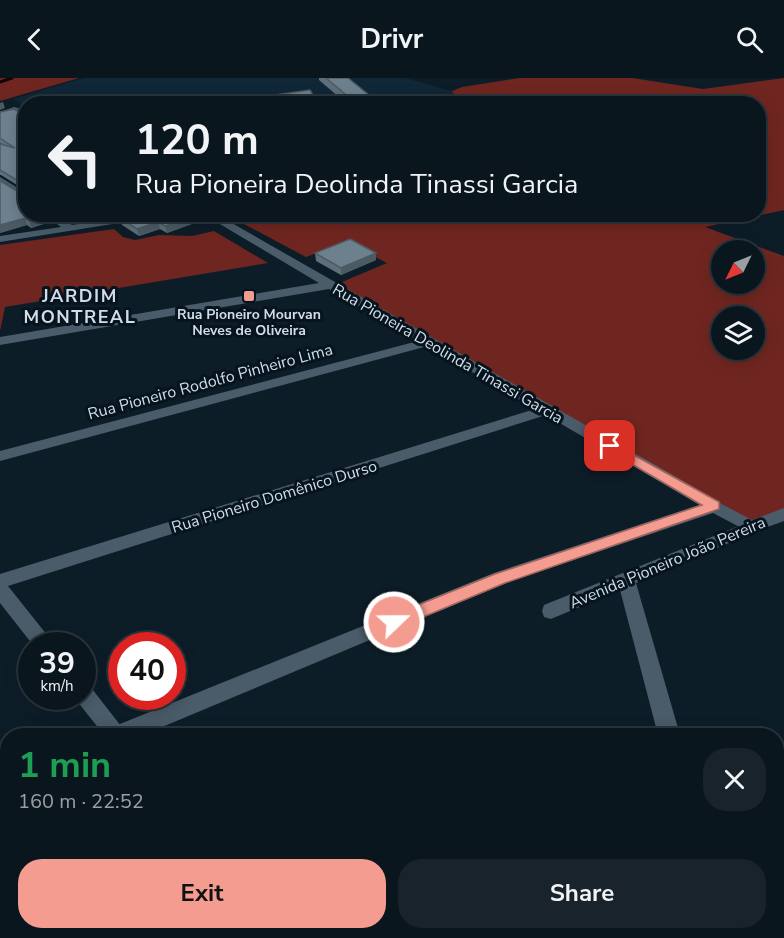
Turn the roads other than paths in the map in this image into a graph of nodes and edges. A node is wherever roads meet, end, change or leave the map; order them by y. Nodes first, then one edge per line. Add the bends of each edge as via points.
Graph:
1 (18, 109) edge
2 (0, 115) edge
3 (0, 180) edge
4 (18, 192) edge
5 (60, 222) edge
6 (117, 222) edge
7 (222, 222) edge
8 (70, 229) junction
9 (0, 239) edge
10 (329, 285) junction
11 (0, 341) edge
12 (429, 342) junction
13 (548, 410) junction
14 (0, 456) edge
15 (714, 506) junction
16 (784, 514) edge
17 (751, 527) junction
18 (626, 579) junction
19 (0, 581) edge
20 (0, 589) edge
21 (551, 611) dead end
22 (35, 632) edge
23 (96, 709) edge
24 (111, 728) edge
25 (134, 728) edge
26 (667, 728) edge

1 - 2 street
3 - 4 street
5 - 8 street
6 - 8 street
7 - 10 street, Rua Pioneira Deolinda Tinassi Garcia
8 - 9 street
10 - 11 street
10 - 12 street, Rua Pioneira Deolinda Tinassi Garcia
12 - 13 street, Rua Pioneira Deolinda Tinassi Garcia
12 - 14 street, Rua Pioneiro Rodolfo Pinheiro Lima
13 - 15 street, Rua Pioneira Deolinda Tinassi Garcia
13 - 19 street, Rua Pioneiro Domênico Durso
15 - 17 street, Rua Pioneira Deolinda Tinassi Garcia
15 - 25 street, Avenida Pioneiro João Pereira via 500,579
16 - 17 street, Avenida Pioneiro João Pereira
17 - 18 street, Avenida Pioneiro João Pereira
18 - 21 street, Avenida Pioneiro João Pereira
18 - 26 street
20 - 22 street
23 - 24 street

